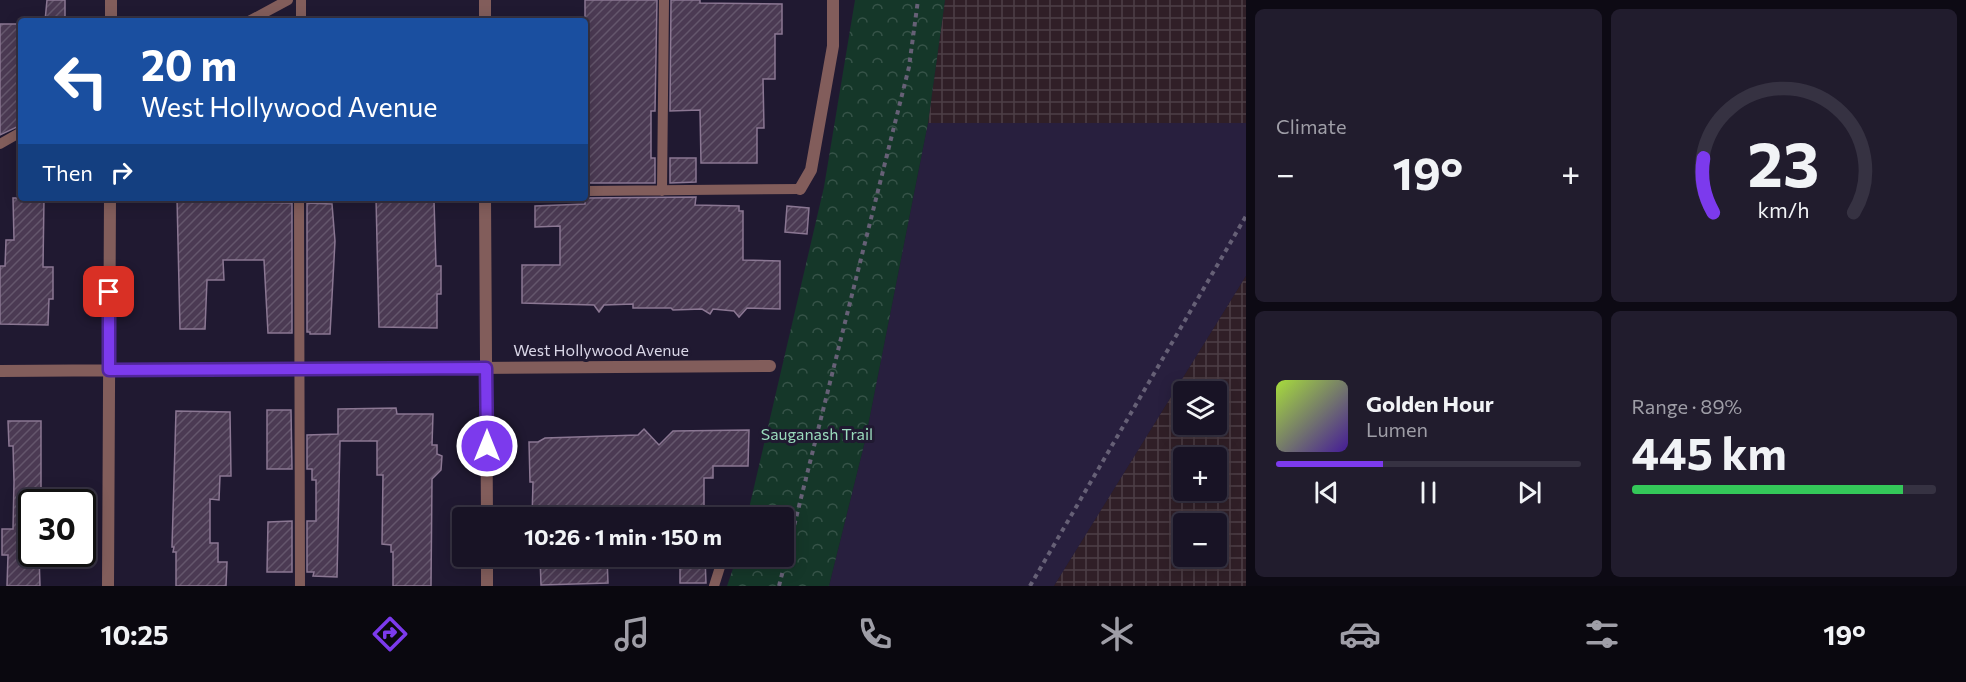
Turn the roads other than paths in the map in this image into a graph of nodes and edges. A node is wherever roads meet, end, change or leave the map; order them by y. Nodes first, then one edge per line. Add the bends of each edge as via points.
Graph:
1 (111, 0) edge
2 (288, 0) edge
3 (301, 0) edge
4 (485, 0) edge
5 (664, 0) edge
6 (833, 0) edge
7 (111, 18) edge
8 (255, 18) edge
9 (301, 18) edge
10 (485, 18) edge
11 (18, 134) edge
12 (0, 144) edge
13 (800, 189) joint
14 (588, 191) edge
15 (662, 191) junction
16 (110, 201) edge
17 (299, 201) edge
18 (485, 201) edge
19 (770, 366) dead end
20 (486, 368) junction
21 (298, 369) junction
22 (109, 370) junction
23 (0, 371) edge
24 (487, 507) edge
25 (487, 567) edge
26 (720, 567) edge
27 (108, 586) edge
28 (300, 586) edge
29 (487, 586) edge
30 (714, 586) edge

1 - 7 street
2 - 8 lane
3 - 9 lane
4 - 10 street
5 - 15 lane
6 - 13 street via 833,45 811,170
11 - 12 lane
13 - 15 lane
14 - 15 lane
16 - 22 street
17 - 21 lane
18 - 20 street
19 - 20 street, West Hollywood Avenue
20 - 21 street, West Hollywood Avenue
20 - 24 street
21 - 22 street, West Hollywood Avenue
21 - 28 lane
22 - 23 street, West Hollywood Avenue
22 - 27 street
25 - 29 street
26 - 30 lane

